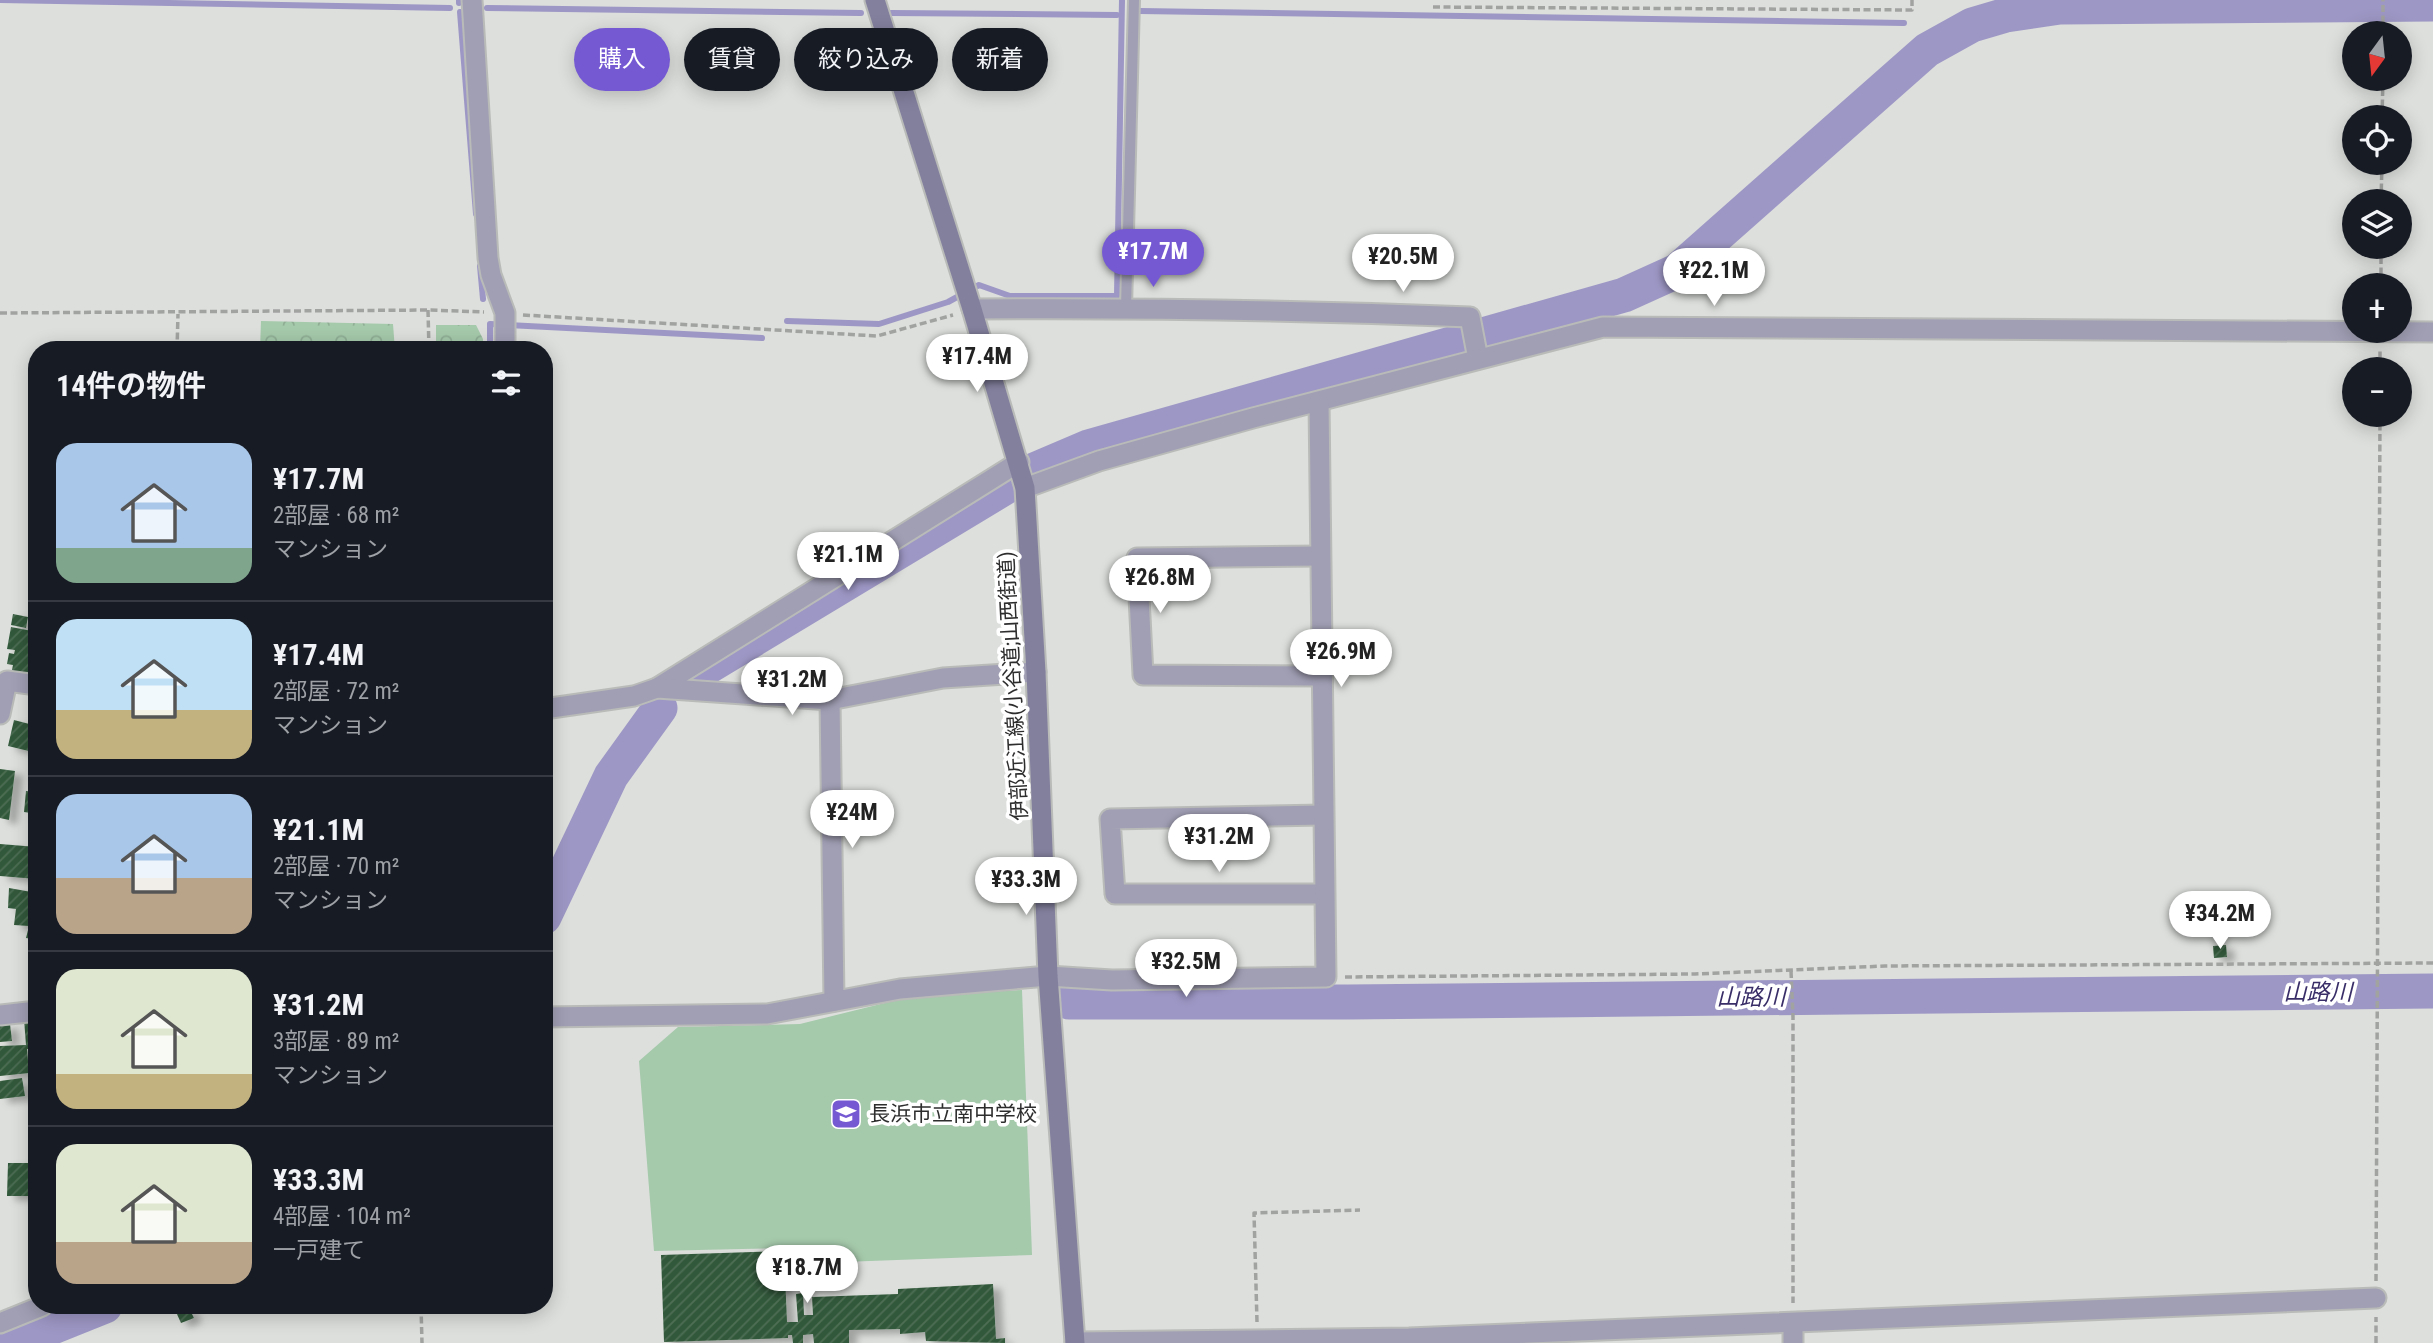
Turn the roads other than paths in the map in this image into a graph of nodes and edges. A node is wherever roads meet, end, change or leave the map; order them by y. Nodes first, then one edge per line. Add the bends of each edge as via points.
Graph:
1 (472, 0) edge
2 (875, 0) edge
3 (1134, 0) edge
4 (1126, 308) junction
5 (972, 309) junction
6 (2433, 332) edge
7 (505, 341) edge
8 (1478, 359) junction
9 (1318, 402) junction
10 (1019, 464) junction
11 (1025, 488) junction
12 (1320, 556) junction
13 (1036, 672) junction
14 (1321, 676) junction
15 (3, 681) edge
16 (28, 684) edge
17 (657, 688) junction
18 (830, 700) junction
19 (553, 708) edge
20 (0, 714) edge
21 (1322, 815) junction
22 (1324, 894) junction
23 (1048, 976) junction
24 (834, 1001) junction
25 (28, 1012) edge
26 (0, 1015) edge
27 (553, 1017) edge
28 (2376, 1298) road end
29 (28, 1311) edge
30 (1793, 1322) junction
31 (0, 1323) edge
32 (1667, 1335) edge
33 (1410, 1341) edge
34 (1075, 1343) edge
35 (1793, 1343) edge

1 - 7 street via 488,258 506,324
2 - 5 main road, 伊部近江線(小谷道;山西街道)
3 - 4 lane
4 - 5 street
4 - 8 street via 1470,317
5 - 10 main road, 伊部近江線(小谷道;山西街道)
6 - 8 street via 1602,327
8 - 9 street
9 - 11 street via 1099,461
9 - 12 street
10 - 11 main road, 伊部近江線(小谷道;山西街道)
10 - 17 street
11 - 13 main road, 伊部近江線(小谷道;山西街道)
12 - 14 street
12 - 14 street via 1137,558 1143,675
13 - 18 street via 943,678
13 - 23 main road, 伊部近江線(小谷道;山西街道)
14 - 21 street
15 - 16 street
15 - 20 street
17 - 18 street
17 - 19 street via 634,696
18 - 24 street
21 - 22 street
21 - 22 street via 1110,819 1115,894
22 - 23 street via 1326,977 1112,980
23 - 24 street via 900,989
23 - 34 main road, 伊部近江線(小谷道;山西街道)
24 - 27 street via 767,1014
25 - 26 street
28 - 30 street
29 - 31 street
30 - 32 street
30 - 35 street
32 - 33 street
33 - 34 street

